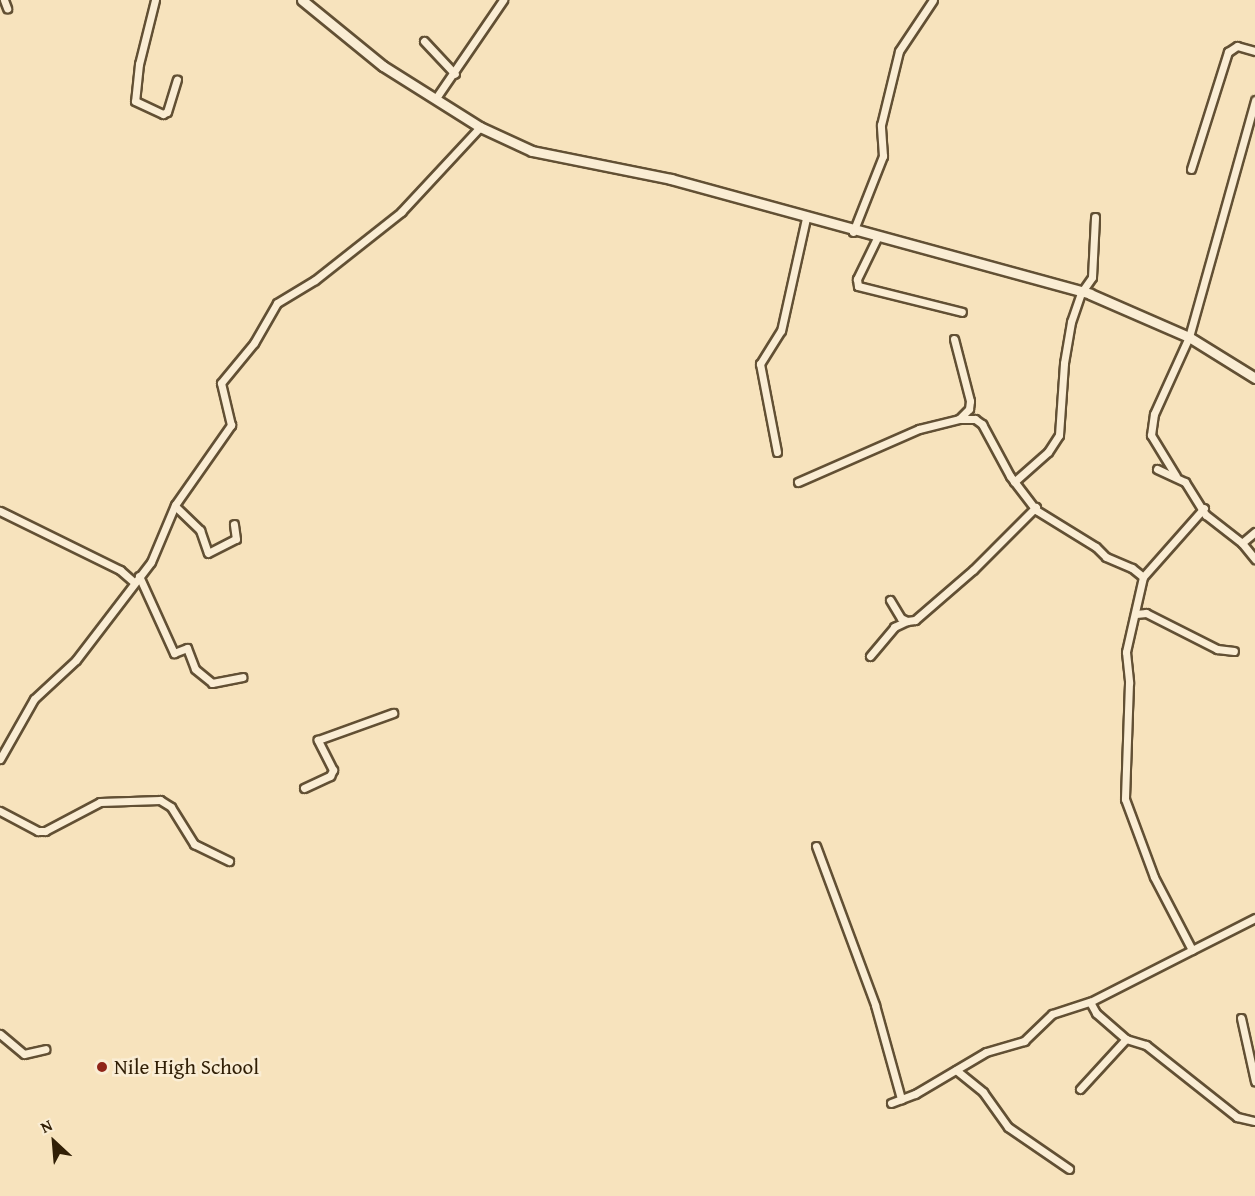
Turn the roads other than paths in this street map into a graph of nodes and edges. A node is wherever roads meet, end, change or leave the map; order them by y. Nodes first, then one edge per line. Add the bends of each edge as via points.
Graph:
1 (4, 0) edge
2 (155, 0) edge
3 (302, 0) edge
4 (502, 0) edge
5 (933, 0) edge
6 (7, 8) dead end
7 (424, 41) dead end
8 (1255, 51) edge
9 (455, 74) junction
10 (177, 80) dead end
11 (436, 98) junction
12 (1255, 100) edge
13 (480, 127) junction
14 (1191, 169) dead end
15 (1095, 217) dead end
16 (806, 218) junction
17 (853, 232) junction
18 (877, 238) junction
19 (1081, 293) junction
20 (962, 312) dead end
21 (1189, 337) junction
22 (954, 339) dead end
23 (1255, 378) edge
24 (959, 419) junction
25 (777, 452) dead end
26 (1157, 469) dead end
27 (1176, 476) junction
28 (798, 482) dead end
29 (1014, 482) junction
30 (175, 506) junction
31 (1036, 507) junction
32 (1204, 508) junction
33 (0, 511) edge
34 (234, 524) dead end
35 (1255, 532) edge
36 (1242, 543) junction
37 (1255, 559) edge
38 (1143, 577) junction
39 (137, 579) junction
40 (890, 600) dead end
41 (1136, 614) junction
42 (907, 621) junction
43 (1234, 651) dead end
44 (870, 656) dead end
45 (242, 677) dead end
46 (393, 712) dead end
47 (0, 759) edge
48 (304, 788) dead end
49 (0, 811) edge
50 (816, 846) dead end
51 (229, 861) dead end
52 (1255, 918) edge
53 (1192, 950) junction
54 (1090, 1002) junction
55 (1241, 1018) dead end
56 (0, 1034) edge
57 (1126, 1039) junction
58 (45, 1048) dead end
59 (956, 1070) junction
60 (1255, 1081) edge
61 (1080, 1089) dead end
62 (901, 1099) junction
63 (891, 1103) dead end
64 (1255, 1121) edge
65 (1069, 1170) dead end

1 - 6 street
2 - 10 street via 139,64 135,101 163,114
3 - 11 street via 383,66
4 - 9 street
5 - 17 street via 899,51 881,125 884,156
7 - 9 street
8 - 14 street via 1237,46 1228,52
9 - 11 street
11 - 13 street
12 - 21 street
13 - 16 street via 532,151 671,179
13 - 30 street via 401,212 315,280 277,303 254,343 221,383 231,425
15 - 19 street via 1092,277
16 - 17 street
16 - 25 street via 781,331 760,364
17 - 18 street
18 - 19 street
18 - 20 street via 857,279 858,286
19 - 21 street
19 - 29 street via 1064,363 1059,435 1048,452
21 - 23 street
21 - 27 street via 1154,414 1151,435
22 - 24 street via 970,400 969,409
24 - 28 street via 919,429
24 - 29 street via 982,424
26 - 27 street
27 - 32 street via 1193,490
29 - 31 street
30 - 34 street via 200,530 208,554 236,539
30 - 39 street via 154,556
31 - 38 street via 1106,557
31 - 42 street via 958,584 915,620
32 - 36 street via 1225,532
32 - 38 street
33 - 39 street
35 - 36 street
36 - 37 street
38 - 41 street
39 - 45 street via 174,653 187,648 195,669 212,683
39 - 47 street via 76,660 34,699
40 - 42 street
41 - 43 street via 1146,613 1217,649
41 - 53 street via 1126,652 1129,683 1125,799 1154,877
42 - 44 street via 894,627
46 - 48 street via 318,740 333,770 330,776
49 - 51 street via 45,831 99,802 160,800 171,807 194,843
50 - 62 street via 875,1005
52 - 53 street
53 - 54 street
54 - 57 street via 1096,1013
54 - 59 street via 1052,1014 1024,1041 986,1052
55 - 60 street
56 - 58 street via 24,1054
57 - 61 street
57 - 64 street via 1146,1045 1237,1117
59 - 62 street
59 - 65 street via 983,1092 1008,1127
62 - 63 street

